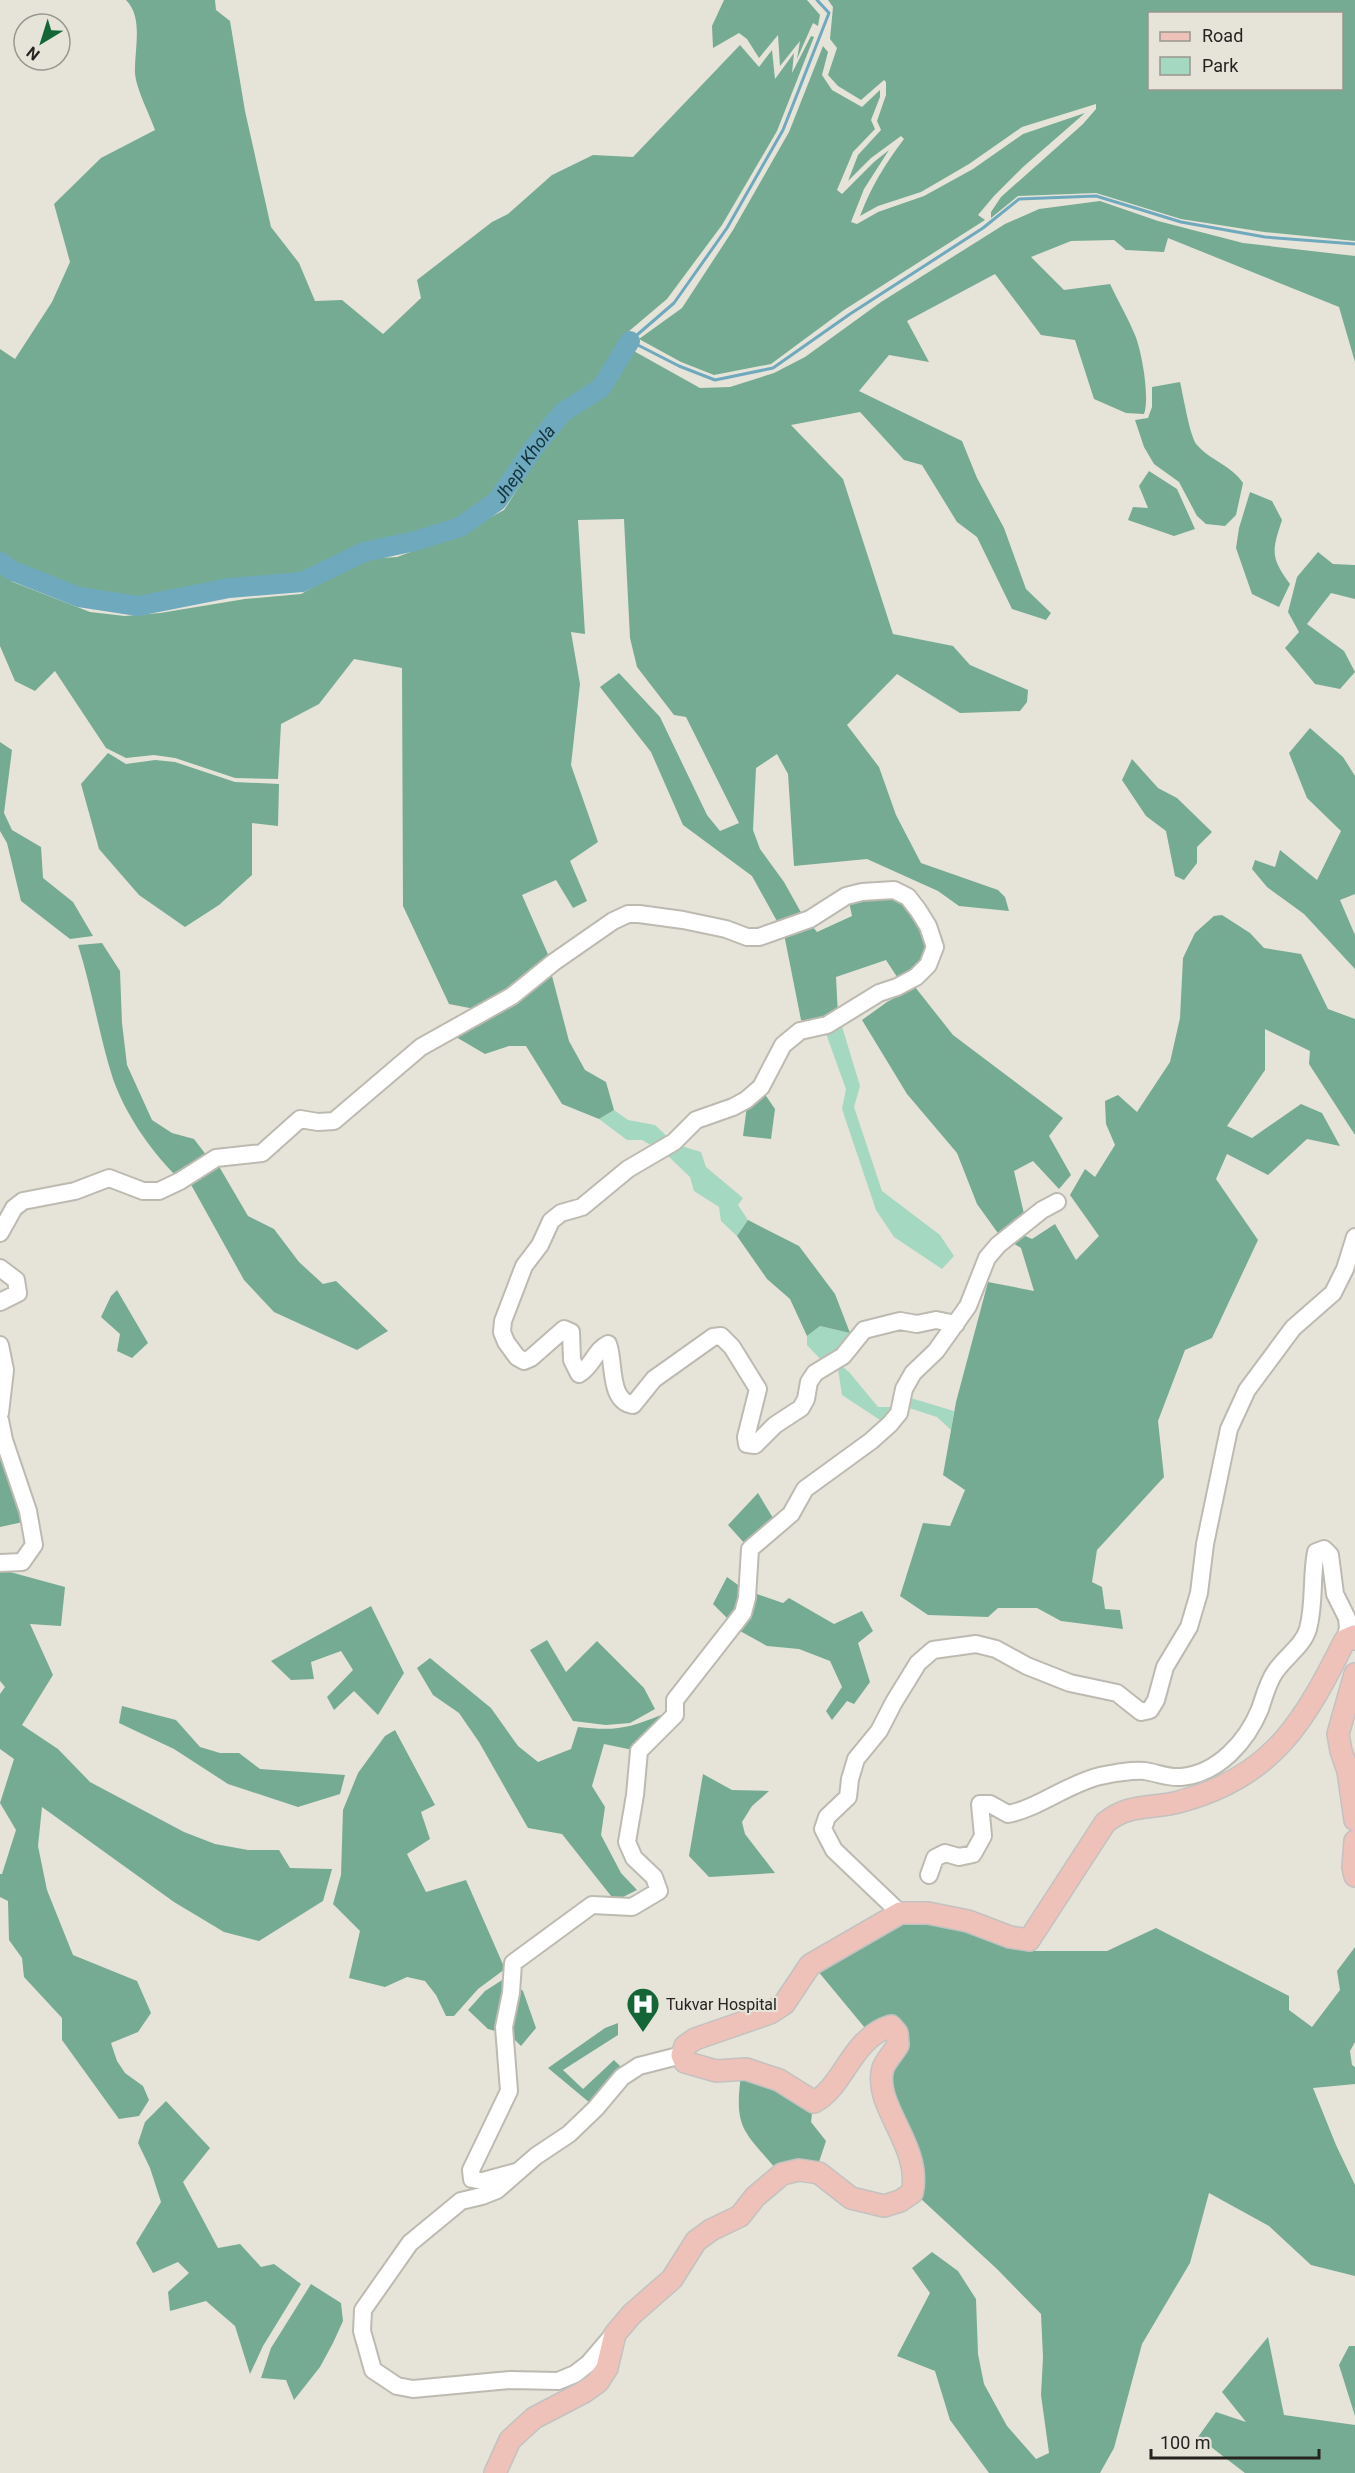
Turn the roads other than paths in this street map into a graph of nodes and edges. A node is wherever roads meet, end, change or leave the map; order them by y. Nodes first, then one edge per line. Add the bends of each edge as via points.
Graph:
1 (1057, 1202) dead end
2 (0, 1233) edge
3 (1355, 1237) edge
4 (0, 1268) edge
5 (0, 1302) edge
6 (956, 1324) junction
7 (0, 1345) edge
8 (0, 1413) edge
9 (0, 1420) edge
10 (0, 1563) edge
11 (1350, 1640) edge
12 (1355, 1674) edge
13 (1355, 1820) edge
14 (1355, 1841) edge
15 (929, 1875) dead end
16 (1355, 1876) edge
17 (900, 1913) junction
18 (682, 2055) junction
19 (516, 2172) junction
20 (615, 2334) junction
21 (495, 2473) edge

1 - 6 street via 998,1245 987,1258 968,1306
2 - 6 street via 23,1201 75,1191 109,1178 143,1191 159,1191 216,1158 262,1153 300,1119 334,1121 421,1047 512,996 628,914 684,920 759,937 810,919 846,896 894,890 908,897 928,926 935,947 928,964 916,977 879,993 827,1025 800,1031 783,1045 761,1087 746,1100 696,1120 674,1142 628,1169 582,1207 561,1213 551,1221 524,1266 502,1332 517,1357 524,1361 564,1329 571,1332 572,1360 579,1374 608,1344 619,1395 633,1405 654,1379 713,1337 721,1336 758,1389 746,1437 747,1444 755,1445 775,1425 801,1408 814,1373 843,1356 864,1330 900,1321
3 - 17 street via 1333,1293 1293,1328 1247,1390 1229,1429 1199,1593 1189,1627 1165,1668 1150,1710 1141,1712 1117,1694 1070,1683 996,1649 976,1644 933,1650 918,1663 879,1731 856,1759 848,1797 827,1817 823,1829 834,1850
4 - 5 street via 16,1280 18,1293
6 - 19 street via 913,1373 904,1389 899,1413 890,1424 806,1489 791,1515 750,1549 743,1613 675,1700 675,1715 639,1751 627,1842 634,1858 654,1877 659,1891 633,1906 592,1905 513,1963 504,2027 509,2091 471,2170 472,2179 483,2181
7 - 8 street via 5,1370
9 - 10 street via 28,1511 34,1545 22,1562
11 - 15 street via 1347,1618 1335,1594 1330,1555 1324,1549 1316,1552 1308,1631 1274,1673 1253,1725 1230,1755 1181,1778 1125,1770 1089,1779 1008,1814 990,1804 980,1804 983,1836 973,1854 959,1857 945,1853 935,1858
11 - 17 main road via 1307,1712 1268,1758 1230,1784 1204,1795 1118,1812 1105,1823 1029,1940 928,1912
12 - 13 main road via 1338,1734
14 - 16 main road
17 - 18 main road via 810,1965 784,2004 770,2013 695,2039 685,2046
18 - 19 street via 639,2066 622,2077 569,2134
18 - 20 main road via 685,2061 716,2071 746,2069 778,2080 814,2102 825,2097 863,2043 880,2029 891,2026 897,2033 898,2045 884,2067 881,2083 913,2162 912,2193 884,2206 851,2198 819,2173 800,2170 782,2174 740,2216 696,2241 672,2278
19 - 20 street via 497,2190 461,2200 410,2243 395,2263 363,2310 362,2331 373,2370 397,2386 413,2389 510,2380 558,2381 582,2369
20 - 21 main road via 607,2368 598,2382 534,2418 510,2439

